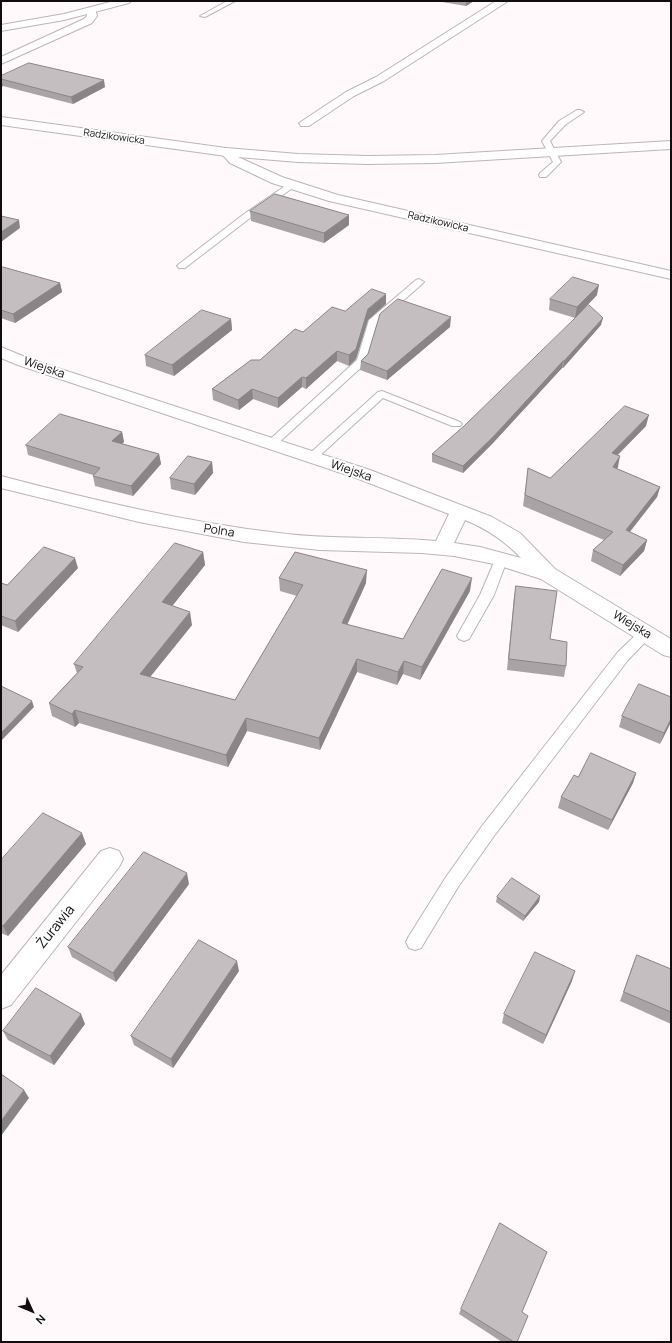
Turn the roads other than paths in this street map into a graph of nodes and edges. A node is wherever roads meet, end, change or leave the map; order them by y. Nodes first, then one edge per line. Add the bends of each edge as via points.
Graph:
1 (126, 1) edge
2 (232, 1) edge
3 (503, 1) edge
4 (91, 11) junction
5 (203, 16) dead end
6 (1, 28) edge
7 (1, 61) edge
8 (580, 112) dead end
9 (1, 121) edge
10 (305, 123) dead end
11 (671, 145) edge
12 (226, 152) junction
13 (552, 152) junction
14 (543, 175) dead end
15 (291, 185) junction
16 (182, 266) dead end
17 (664, 274) edge
18 (419, 282) dead end
19 (2, 354) edge
20 (456, 424) dead end
21 (271, 444) junction
22 (312, 457) junction
23 (1, 482) edge
24 (460, 512) junction
25 (442, 548) junction
26 (501, 560) junction
27 (548, 574) junction
28 (646, 634) junction
29 (464, 636) dead end
30 (671, 649) edge
31 (110, 859) dead end
32 (415, 942) dead end
33 (1, 996) edge

1 - 4 street
2 - 5 lane
3 - 10 street
4 - 6 street
4 - 7 street via 92,16 88,21
8 - 13 lane via 562,123 546,140
9 - 12 street, Radzikowicka
11 - 13 street, Radzikowicka
12 - 13 street, Radzikowicka via 368,160
12 - 15 street, Radzikowicka via 234,160
13 - 14 lane via 557,162
15 - 16 lane
15 - 17 street, Radzikowicka
18 - 21 lane via 374,322 362,361
19 - 21 street, Wiejska
20 - 22 lane via 382,394
21 - 22 street, Wiejska
22 - 24 street, Wiejska
23 - 25 street, Polna via 161,522 280,540
24 - 25 street
24 - 27 street, Wiejska via 486,521 513,538
25 - 26 street, Polna
26 - 27 street, Polna
26 - 29 lane via 487,594
27 - 28 street, Wiejska
28 - 30 street, Wiejska
28 - 32 lane via 623,656 488,831 452,882
31 - 33 street, Żurawia

